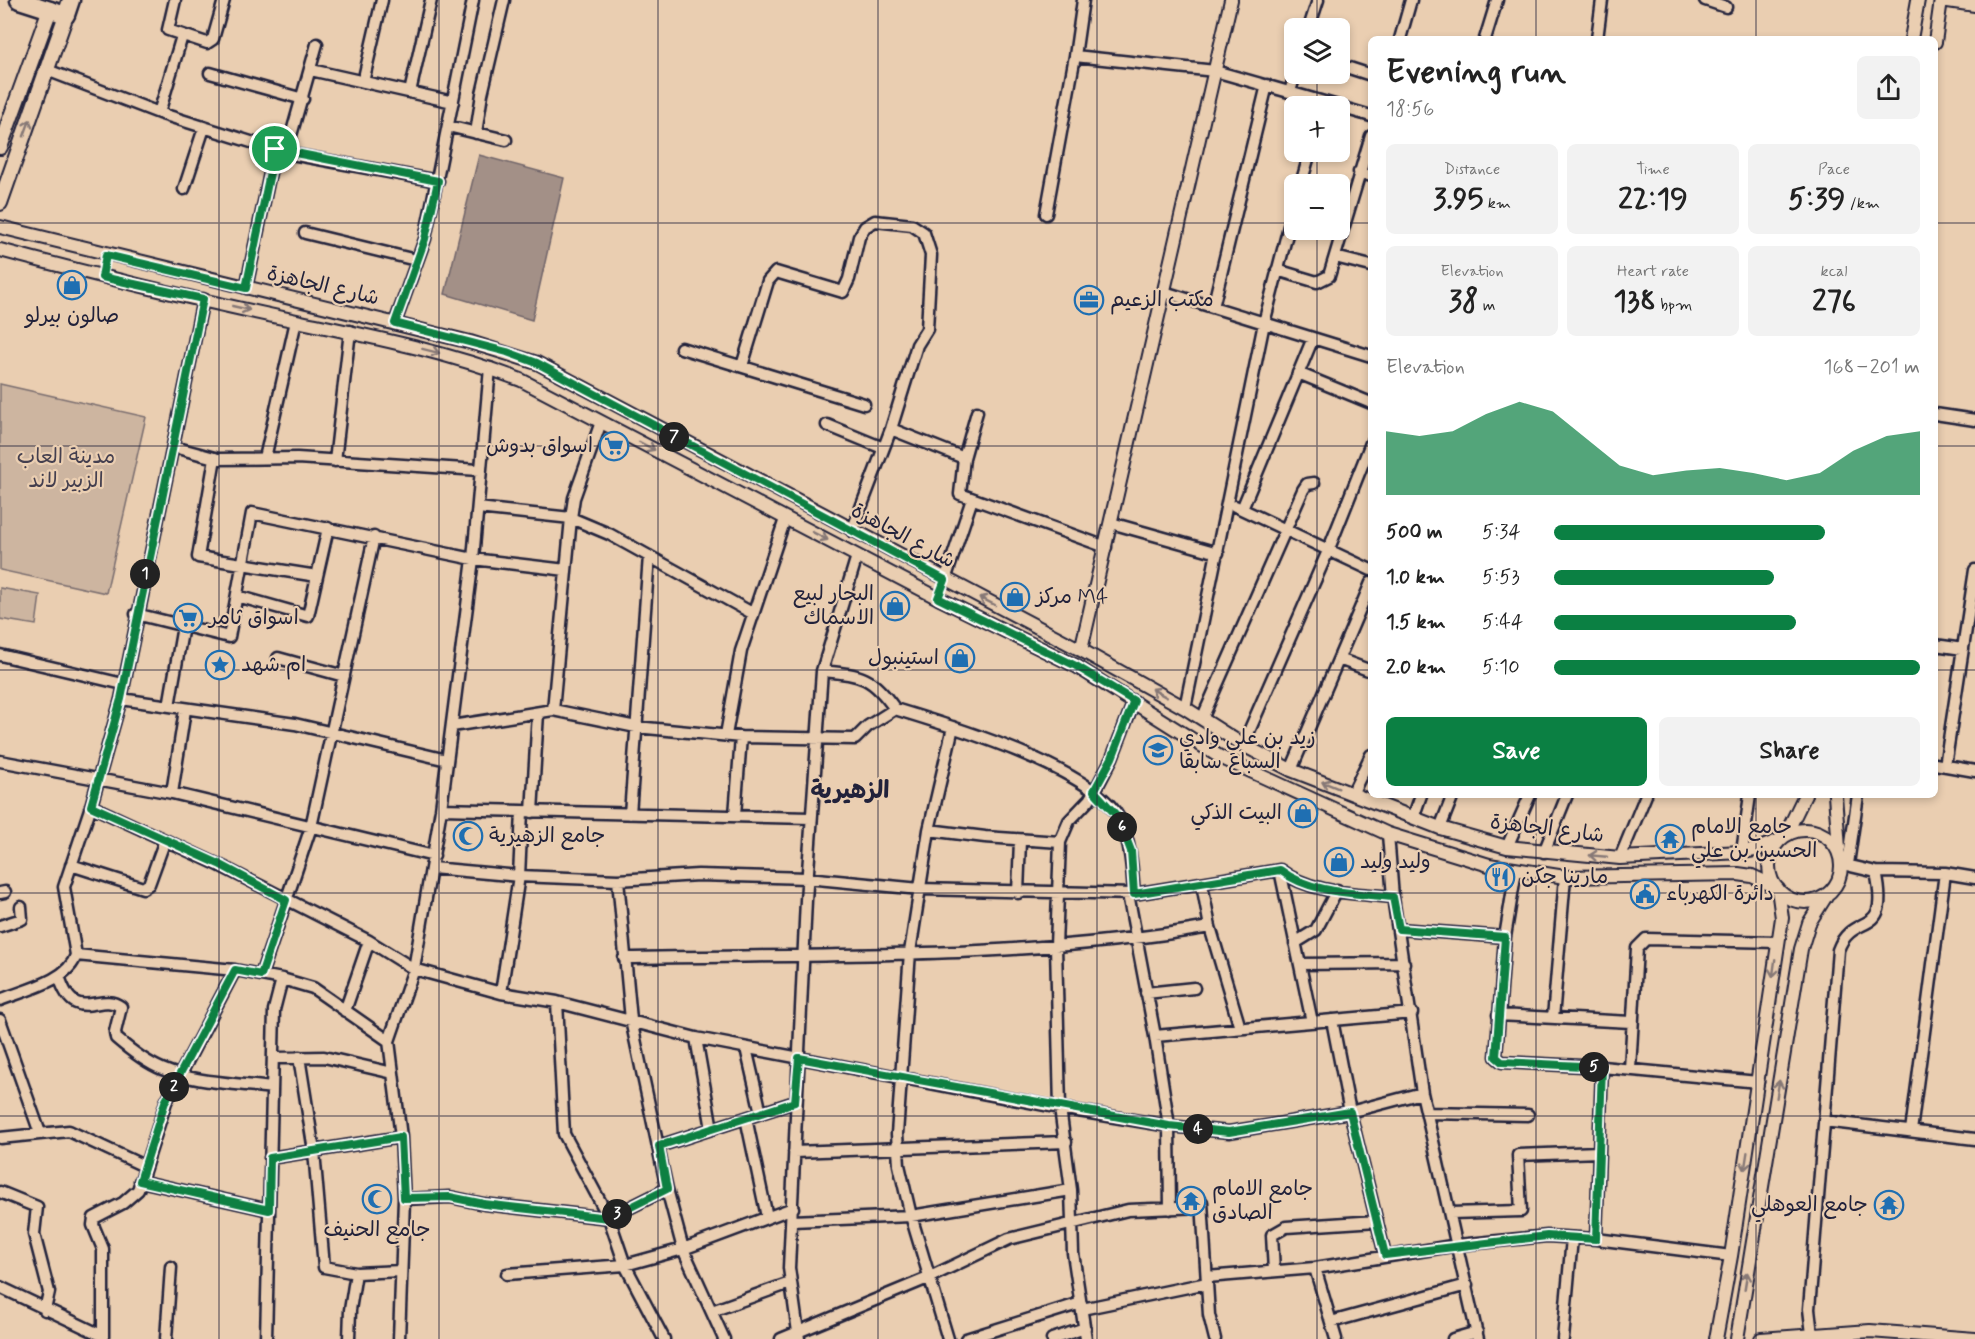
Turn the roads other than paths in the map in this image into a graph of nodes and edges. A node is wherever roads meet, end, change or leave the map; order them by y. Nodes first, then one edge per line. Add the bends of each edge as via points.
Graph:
1 (19, 0) edge
2 (175, 0) edge
3 (224, 0) edge
4 (382, 0) edge
5 (431, 0) edge
6 (473, 0) edge
7 (504, 0) edge
8 (1083, 0) edge
9 (1231, 0) edge
10 (1318, 0) edge
11 (1411, 0) edge
12 (1497, 0) edge
13 (1602, 0) edge
14 (1705, 0) edge
15 (1918, 0) edge
16 (1941, 0) edge
17 (1969, 3) edge
18 (51, 5) edge
19 (69, 7) edge
20 (1726, 7) dead end
21 (1312, 18) edge
22 (182, 36) junction
23 (1401, 36) edge
24 (1486, 36) edge
25 (1597, 36) edge
26 (1912, 36) edge
27 (1936, 36) edge
28 (317, 44) dead end
29 (1075, 56) junction
30 (1350, 68) edge
31 (47, 70) junction
32 (311, 70) junction
33 (1215, 71) junction
34 (210, 73) dead end
35 (1368, 74) edge
36 (363, 82) junction
37 (1292, 84) edge
38 (1267, 85) junction
39 (410, 92) junction
40 (1290, 92) junction
41 (1301, 96) edge
42 (303, 99) junction
43 (453, 102) junction
44 (1350, 110) edge
45 (159, 113) junction
46 (1368, 115) edge
47 (448, 126) junction
48 (204, 128) junction
49 (476, 133) junction
50 (506, 140) dead end
51 (1368, 145) edge
52 (0, 147) edge
53 (281, 151) junction
54 (1359, 172) junction
55 (1368, 175) edge
56 (438, 181) junction
57 (184, 189) dead end
58 (0, 203) edge
59 (1046, 214) dead end
60 (0, 227) edge
61 (305, 233) dead end
62 (1285, 240) edge
63 (0, 250) edge
64 (106, 255) junction
65 (1335, 257) junction
66 (416, 260) junction
67 (1368, 265) edge
68 (1277, 270) junction
69 (102, 277) junction
70 (246, 288) junction
71 (1164, 292) junction
72 (203, 299) junction
73 (1213, 307) junction
74 (296, 321) junction
75 (395, 323) junction
76 (1264, 323) junction
77 (350, 331) junction
78 (1313, 338) junction
79 (681, 348) dead end
80 (1368, 355) edge
81 (742, 366) junction
82 (490, 368) junction
83 (1298, 373) junction
84 (1368, 402) edge
85 (864, 404) dead end
86 (977, 412) dead end
87 (1938, 414) edge
88 (1975, 420) edge
89 (601, 422) junction
90 (827, 424) dead end
91 (891, 429) junction
92 (174, 447) junction
93 (883, 448) junction
94 (1368, 451) edge
95 (215, 458) junction
96 (265, 458) junction
97 (964, 458) junction
98 (335, 461) junction
99 (479, 470) junction
100 (1314, 483) dead end
101 (972, 500) junction
102 (1229, 503) junction
103 (478, 508) junction
104 (1242, 509) junction
105 (571, 518) junction
106 (785, 519) junction
107 (1111, 523) junction
108 (328, 528) junction
109 (852, 531) junction
110 (1285, 531) junction
111 (374, 537) junction
112 (1106, 546) junction
113 (1328, 551) junction
114 (1218, 553) junction
115 (649, 556) junction
116 (857, 556) junction
117 (473, 559) junction
118 (242, 566) junction
119 (1368, 569) edge
120 (566, 570) junction
121 (1975, 570) edge
122 (317, 576) junction
123 (945, 580) junction
124 (1368, 590) edge
125 (237, 596) junction
126 (938, 598) junction
127 (752, 613) junction
128 (136, 614) junction
129 (183, 626) junction
130 (1968, 643) edge
131 (1938, 645) edge
132 (1081, 650) junction
133 (0, 655) edge
134 (278, 658) dead end
135 (1339, 658) junction
136 (1368, 670) edge
137 (822, 671) junction
138 (344, 676) junction
139 (123, 684) junction
140 (121, 699) junction
141 (1134, 701) junction
142 (169, 706) junction
143 (1185, 708) junction
144 (895, 709) junction
145 (185, 710) junction
146 (553, 710) junction
147 (538, 713) junction
148 (1202, 719) junction
149 (452, 726) junction
150 (636, 727) junction
151 (953, 727) junction
152 (331, 731) junction
153 (726, 735) junction
154 (741, 737) junction
155 (816, 739) junction
156 (1243, 745) junction
157 (0, 760) edge
158 (447, 760) junction
159 (1368, 761) edge
160 (1940, 765) edge
161 (1291, 770) junction
162 (1975, 771) edge
163 (1310, 777) junction
164 (99, 780) junction
165 (1094, 791) junction
166 (172, 793) junction
167 (1352, 794) junction
168 (1302, 795) junction
169 (1420, 798) edge
170 (1452, 798) edge
171 (1529, 798) edge
172 (1566, 798) edge
173 (1645, 798) edge
174 (1750, 798) edge
175 (1803, 798) edge
176 (1835, 798) edge
177 (1857, 798) edge
178 (91, 806) junction
179 (441, 809) junction
180 (527, 812) junction
181 (630, 814) junction
182 (735, 815) junction
183 (811, 818) junction
184 (1413, 818) junction
185 (311, 827) junction
186 (1440, 828) junction
187 (929, 830) junction
188 (1388, 834) junction
189 (1783, 837) junction
190 (165, 840) junction
191 (1020, 840) junction
192 (1060, 842) junction
193 (1491, 844) junction
194 (1508, 847) junction
195 (1544, 852) junction
196 (1742, 852) junction
197 (1688, 853) junction
198 (434, 856) junction
199 (1620, 858) junction
200 (1843, 860) junction
201 (71, 865) junction
202 (1489, 865) junction
203 (432, 868) junction
204 (1280, 870) junction
205 (1516, 870) junction
206 (1876, 873) junction
207 (1945, 873) junction
208 (1689, 874) junction
209 (519, 876) junction
210 (1564, 877) junction
211 (807, 878) junction
212 (1975, 878) edge
213 (618, 880) junction
214 (1202, 884) junction
215 (1777, 888) junction
216 (920, 889) junction
217 (1337, 890) junction
218 (1057, 892) junction
219 (1018, 893) junction
220 (1131, 894) junction
221 (1826, 896) junction
222 (1393, 897) junction
223 (286, 900) junction
224 (21, 907) dead end
225 (0, 926) edge
226 (1210, 927) junction
227 (1399, 929) junction
228 (1505, 937) junction
229 (1135, 940) junction
230 (369, 941) junction
231 (1778, 942) junction
232 (1295, 943) junction
233 (1056, 946) junction
234 (910, 952) junction
235 (804, 954) junction
236 (76, 955) junction
237 (624, 958) junction
238 (1404, 963) junction
239 (1300, 964) junction
240 (414, 969) junction
241 (235, 970) junction
242 (261, 975) junction
243 (59, 976) junction
244 (282, 979) junction
245 (1194, 988) dead end
246 (501, 993) junction
247 (1146, 993) junction
248 (0, 1000) edge
249 (557, 1002) junction
250 (345, 1011) junction
251 (1412, 1013) junction
252 (1498, 1015) junction
253 (1553, 1018) junction
254 (631, 1020) junction
255 (1332, 1020) junction
256 (1312, 1022) junction
257 (1631, 1022) junction
258 (1, 1025) edge
259 (1240, 1028) junction
260 (1155, 1036) junction
261 (696, 1038) junction
262 (388, 1041) junction
263 (746, 1048) junction
264 (299, 1057) junction
265 (273, 1058) junction
266 (799, 1058) junction
267 (1602, 1067) junction
268 (1630, 1069) junction
269 (393, 1073) junction
270 (182, 1075) junction
271 (902, 1075) junction
272 (1758, 1082) junction
273 (271, 1088) junction
274 (1422, 1093) junction
275 (795, 1102) junction
276 (1060, 1108) junction
277 (1350, 1112) junction
278 (761, 1113) junction
279 (1427, 1113) junction
280 (1528, 1115) dead end
281 (746, 1118) junction
282 (1824, 1121) junction
283 (1169, 1126) junction
284 (712, 1129) junction
285 (1911, 1131) junction
286 (40, 1133) junction
287 (401, 1137) junction
288 (0, 1138) edge
289 (1975, 1138) edge
290 (1066, 1142) junction
291 (659, 1146) junction
292 (314, 1150) junction
293 (898, 1150) junction
294 (794, 1152) junction
295 (1599, 1152) junction
296 (270, 1158) junction
297 (144, 1166) junction
298 (140, 1181) junction
299 (667, 1189) junction
300 (1071, 1190) junction
301 (0, 1192) edge
302 (404, 1198) junction
303 (793, 1208) junction
304 (1170, 1209) junction
305 (269, 1210) junction
306 (1450, 1213) junction
307 (911, 1216) junction
308 (767, 1217) junction
309 (609, 1218) junction
310 (792, 1221) junction
311 (1377, 1221) junction
312 (1071, 1224) junction
313 (1572, 1238) junction
314 (1596, 1239) junction
315 (1458, 1245) junction
316 (683, 1249) junction
317 (1385, 1255) junction
318 (1731, 1256) junction
319 (625, 1265) junction
320 (171, 1267) dead end
321 (1316, 1268) junction
322 (401, 1271) junction
323 (1274, 1271) junction
324 (356, 1273) junction
325 (507, 1274) dead end
326 (928, 1278) junction
327 (1207, 1280) junction
328 (790, 1283) junction
329 (1467, 1285) junction
330 (0, 1287) edge
331 (1081, 1306) junction
332 (45, 1310) junction
333 (712, 1311) junction
334 (1331, 1322) junction
335 (1085, 1334) edge
336 (799, 1335) edge
337 (1478, 1336) edge
338 (1817, 1336) edge
339 (1889, 1336) edge
340 (102, 1337) edge
341 (165, 1339) edge
342 (266, 1339) edge
343 (349, 1339) edge
344 (399, 1339) edge
345 (664, 1339) edge
346 (724, 1339) edge
347 (781, 1339) edge
348 (948, 1339) edge
349 (966, 1339) edge
350 (1052, 1339) edge
351 (1215, 1339) edge
352 (1336, 1339) edge
353 (1453, 1339) edge
354 (1563, 1339) edge
355 (1713, 1339) edge
356 (1737, 1339) edge
357 (1761, 1339) edge
358 (1974, 1339) edge

1 - 18 main road
2 - 22 street via 168,30
3 - 22 street via 210,43
4 - 36 street
5 - 39 street
6 - 43 street
7 - 49 street
8 - 29 street
9 - 33 street
10 - 21 street
11 - 23 street
12 - 24 street
13 - 25 street
14 - 20 street
15 - 26 street
16 - 17 street
16 - 27 street
18 - 19 main road
18 - 52 main road
19 - 31 main road
22 - 45 street
28 - 32 street
29 - 33 street
29 - 59 street
30 - 35 street
31 - 45 street
58 -> 31 main road
32 - 36 street
32 - 42 street
33 - 38 street
33 - 71 street
34 - 42 street
36 - 39 street
37 - 40 street
38 - 40 street
38 - 73 street
39 - 43 street
40 - 41 street
42 - 53 street
43 - 47 street
44 - 46 street
45 - 48 street
47 - 49 street
47 - 56 street
48 - 53 street
48 - 57 street
49 - 50 street
51 - 54 street
53 - 56 street
53 - 70 street
54 - 55 street
54 - 65 street
56 - 66 street via 425,239
60 - 64 street, شارع الجاهزة
61 - 66 street
62 - 68 street
63 - 69 street, شارع الجاهزة
64 - 69 street
64 - 70 street, شارع الجاهزة
65 - 67 street
65 - 68 street via 1329,276 1322,281
66 - 75 street
68 - 76 street
69 - 72 street, شارع الجاهزة
70 - 75 street, شارع الجاهزة
71 - 73 street
71 - 107 street
72 -> 74 street, شارع الجاهزة
72 - 92 street
73 - 76 street
74 - 77 street, شارع الجاهزة
74 - 96 street
75 - 109 street, شارع الجاهزة via 537,363
76 - 78 street
76 - 102 street
77 -> 82 street, شارع الجاهزة
77 - 98 street
78 - 80 street
78 - 83 street
79 - 81 street
81 - 85 street
81 - 91 street via 768,281 776,272 843,292 858,237 865,227 875,221 912,225 924,233 931,255 927,329 917,345
82 - 89 street, شارع الجاهزة
82 - 99 street
83 - 84 street
83 - 104 street
86 - 97 street
87 - 88 street
89 - 105 street via 574,498
89 -> 106 street, شارع الجاهزة
90 - 93 street
91 - 93 street
91 - 97 street
92 - 95 street
92 - 128 street
93 - 109 street
94 - 113 street
95 - 96 street
95 - 118 street via 198,557
96 - 98 street
97 - 101 street via 959,490
98 - 99 street
99 - 103 street
100 - 110 street via 1303,490
101 - 112 street
101 - 123 street
102 - 104 street
102 - 114 street
103 - 105 street
103 - 117 street
104 - 110 street
105 - 115 street
105 - 120 street
106 -> 116 street, شارع الجاهزة
106 - 127 street
107 - 112 street
107 - 114 street
108 - 111 street
108 - 118 street via 252,513
108 - 122 street
109 - 123 street, شارع الجاهزة
110 - 113 street
110 - 148 street
111 - 117 street
111 - 138 street
112 - 132 street
113 - 119 street
113 - 156 street
114 - 143 street
115 - 127 street
115 - 150 street
116 - 126 street, شارع الجاهزة
116 - 137 street
117 - 120 street
117 - 149 street
118 - 122 street
118 - 125 street
120 - 146 street
121 - 130 street
122 - 125 street via 308,616
123 - 126 street
132 -> 123 street, شارع الجاهزة
124 - 135 street
125 - 129 street via 229,637
126 - 141 street, شارع الجاهزة via 1076,666
127 - 153 street
128 - 129 street
128 - 139 street
129 - 142 street
130 - 131 street
130 - 160 street
143 -> 132 street, شارع الجاهزة
133 - 139 street
134 - 138 street
135 - 136 street
135 - 161 street
137 - 144 street via 868,680 881,688
137 - 155 street
138 - 152 street
139 - 140 street
140 - 142 street
140 - 164 street
141 - 165 street via 1112,758
141 - 168 street, شارع الجاهزة via 1220,757
142 - 145 street
143 - 148 street, شارع الجاهزة
144 - 151 street
144 - 155 street via 855,739
145 - 152 street
145 - 166 street
146 - 147 street
146 - 150 street
147 - 149 street
147 - 180 street
148 - 156 street, شارع الجاهزة
149 - 158 street
150 - 153 street
150 - 181 street
151 - 165 street via 1041,762
151 - 187 street
152 - 158 street
152 - 185 street
153 - 154 street
154 - 155 street
154 - 182 street
155 - 183 street
156 - 161 street, شارع الجاهزة
157 - 164 street
158 - 179 street
159 - 167 street
160 - 162 street
161 - 163 street, شارع الجاهزة
167 -> 163 street, شارع الجاهزة
163 - 168 street
164 - 166 street
164 - 178 street
165 - 192 street via 1069,821
165 - 220 street via 1118,817 1131,851
166 - 185 street
167 - 184 street, شارع الجاهزة
168 - 188 street, شارع الجاهزة
169 - 184 street
170 - 186 street
171 - 194 street
172 - 195 street
173 - 199 street
174 - 196 street
175 - 189 street
176 - 200 street
177 - 200 street
178 - 190 street
178 - 201 street
179 - 180 street
179 - 198 street
180 - 181 street
180 - 209 street
181 - 182 street
182 - 183 street
183 - 211 street
184 - 186 street, شارع الجاهزة
185 - 198 street
185 - 223 street
186 - 193 street, شارع الجاهزة
187 - 191 street
187 - 216 street
188 - 202 street, شارع الجاهزة
188 - 222 street
189 - 196 street, شارع الجاهزة
189 - 200 street via 1811,829 1823,833 1833,841
189 - 215 street via 1772,850 1769,863
190 - 201 street via 149,884 142,888
190 - 223 street
191 - 192 street
191 - 219 street
192 - 218 street
193 - 194 street, شارع الجاهزة
193 - 202 street
194 - 195 street, شارع الجاهزة
199 -> 195 street, شارع الجاهزة
196 - 197 street, شارع الجاهزة
197 - 199 street, شارع الجاهزة
197 - 208 street via 1692,863
198 - 203 street
200 - 206 street
200 - 221 street via 1835,887
201 - 236 street via 64,899
202 - 205 street, شارع الجاهزة
203 - 209 street
203 - 240 street
204 - 214 street
204 - 217 street via 1311,887
204 - 232 street
205 - 210 street, شارع الجاهزة
205 - 228 street
206 - 207 street
206 - 282 street via 1880,910 1845,937 1838,950
207 - 212 street
207 - 285 street
208 - 210 street, شارع الجاهزة
208 - 215 street, شارع الجاهزة via 1752,876
209 - 213 street
209 - 246 street
210 - 253 street
211 - 213 street via 698,875
211 - 216 street
211 - 235 street
213 - 237 street
214 - 220 street
214 - 226 street
215 - 221 street via 1788,898 1801,902
215 - 231 street via 1782,918
216 - 219 street
216 - 234 street
217 - 222 street
217 - 232 street via 1316,930
218 - 219 street
218 - 220 street
218 - 233 street
220 - 229 street
356 -> 221 street via 1801,949 1809,923
222 - 227 street
223 - 230 street
223 - 242 street
224 - 225 street via 22,920
226 - 229 street
226 - 259 street
227 - 228 street
227 - 238 street
228 - 252 street
229 - 233 street
229 - 247 street
230 - 240 street
230 - 250 street
231 - 257 street via 1641,941 1637,948
231 -> 272 street
232 - 239 street
233 - 234 street
233 - 276 street
234 - 235 street
234 - 271 street
235 - 237 street
235 - 266 street
236 - 241 street
236 - 243 street
237 - 254 street
238 - 239 street
238 - 251 street
239 - 256 street
240 - 246 street
240 - 262 street
241 - 242 street
241 - 270 street
242 - 244 street
243 - 248 street
243 - 270 street via 65,994 81,1005 121,1007 116,1038 161,1069
244 - 250 street via 313,988
244 - 265 street via 274,1010
245 - 247 street
246 - 249 street
247 - 260 street
249 - 254 street
249 - 309 street via 564,1134
250 - 262 street
251 - 255 street
251 - 274 street
252 - 253 street
252 - 267 street via 1496,1057 1502,1062
253 - 257 street
254 - 261 street
254 - 291 street
255 - 256 street
255 - 277 street
256 - 259 street
257 - 268 street
258 - 286 street
259 - 260 street
260 - 283 street
261 - 263 street
261 - 284 street
262 - 269 street
263 - 266 street
263 - 278 street
264 - 265 street
264 - 269 street via 324,1057
264 - 292 street
265 - 273 street
266 - 271 street
266 - 275 street
267 - 268 street
267 - 295 street
268 - 272 street
269 - 287 street
270 - 273 street
270 - 297 street via 165,1102
271 - 276 street
271 - 293 street
272 -> 318 street
273 - 296 street
274 - 277 street
274 - 279 street
275 - 278 street
275 - 294 street
276 - 283 street
276 - 290 street
277 - 283 street via 1229,1132
277 - 311 street
278 - 281 street
279 - 280 street
279 - 306 street
281 - 284 street
281 - 308 street
282 - 285 street
282 - 338 street via 1809,1309
283 - 304 street
284 - 291 street
285 - 289 street
286 - 288 street
286 - 297 street via 69,1131
287 - 292 street
287 - 302 street
290 - 293 street
290 - 300 street
291 - 299 street
292 - 296 street
292 - 324 street via 324,1267
293 - 294 street
293 - 307 street
294 - 303 street
295 - 306 street via 1518,1155 1521,1211
295 - 314 street
296 - 305 street
297 - 298 street
298 - 305 street
298 - 340 street via 133,1196 94,1218 103,1249
299 - 309 street
299 - 316 street
300 - 307 street
300 - 312 street
301 - 332 street via 37,1207 34,1234 49,1292
302 - 309 street via 450,1197
302 - 322 street
303 - 308 street
303 - 310 street
304 - 312 street via 1128,1210
304 - 327 street via 1202,1205
305 - 342 street
306 - 315 street
307 - 310 street
307 - 326 street
308 - 316 street
309 - 319 street
310 - 328 street
311 - 317 street
311 - 323 street via 1280,1230 1272,1235
312 - 326 street via 1009,1239
312 - 331 street
313 - 314 street
313 - 315 street via 1547,1236
313 - 354 street
314 - 318 street
315 - 317 street
315 - 329 street
316 - 319 street
316 - 333 street
317 - 321 street
318 - 355 street
319 - 325 street
319 - 345 street
320 - 341 street
321 - 323 street
321 - 334 street
322 - 324 street
322 - 344 street
323 - 327 street
324 - 343 street
326 - 336 street
326 - 348 street
327 - 331 street
327 - 351 street
328 - 333 street
328 - 336 street
329 - 334 street
329 - 337 street
330 - 332 street
331 - 335 street
331 - 349 street
332 - 340 street
333 - 346 street
334 - 352 street
335 - 350 street
336 - 347 street
337 - 353 street
338 - 339 street via 1870,1331
338 - 357 street
339 - 358 street

